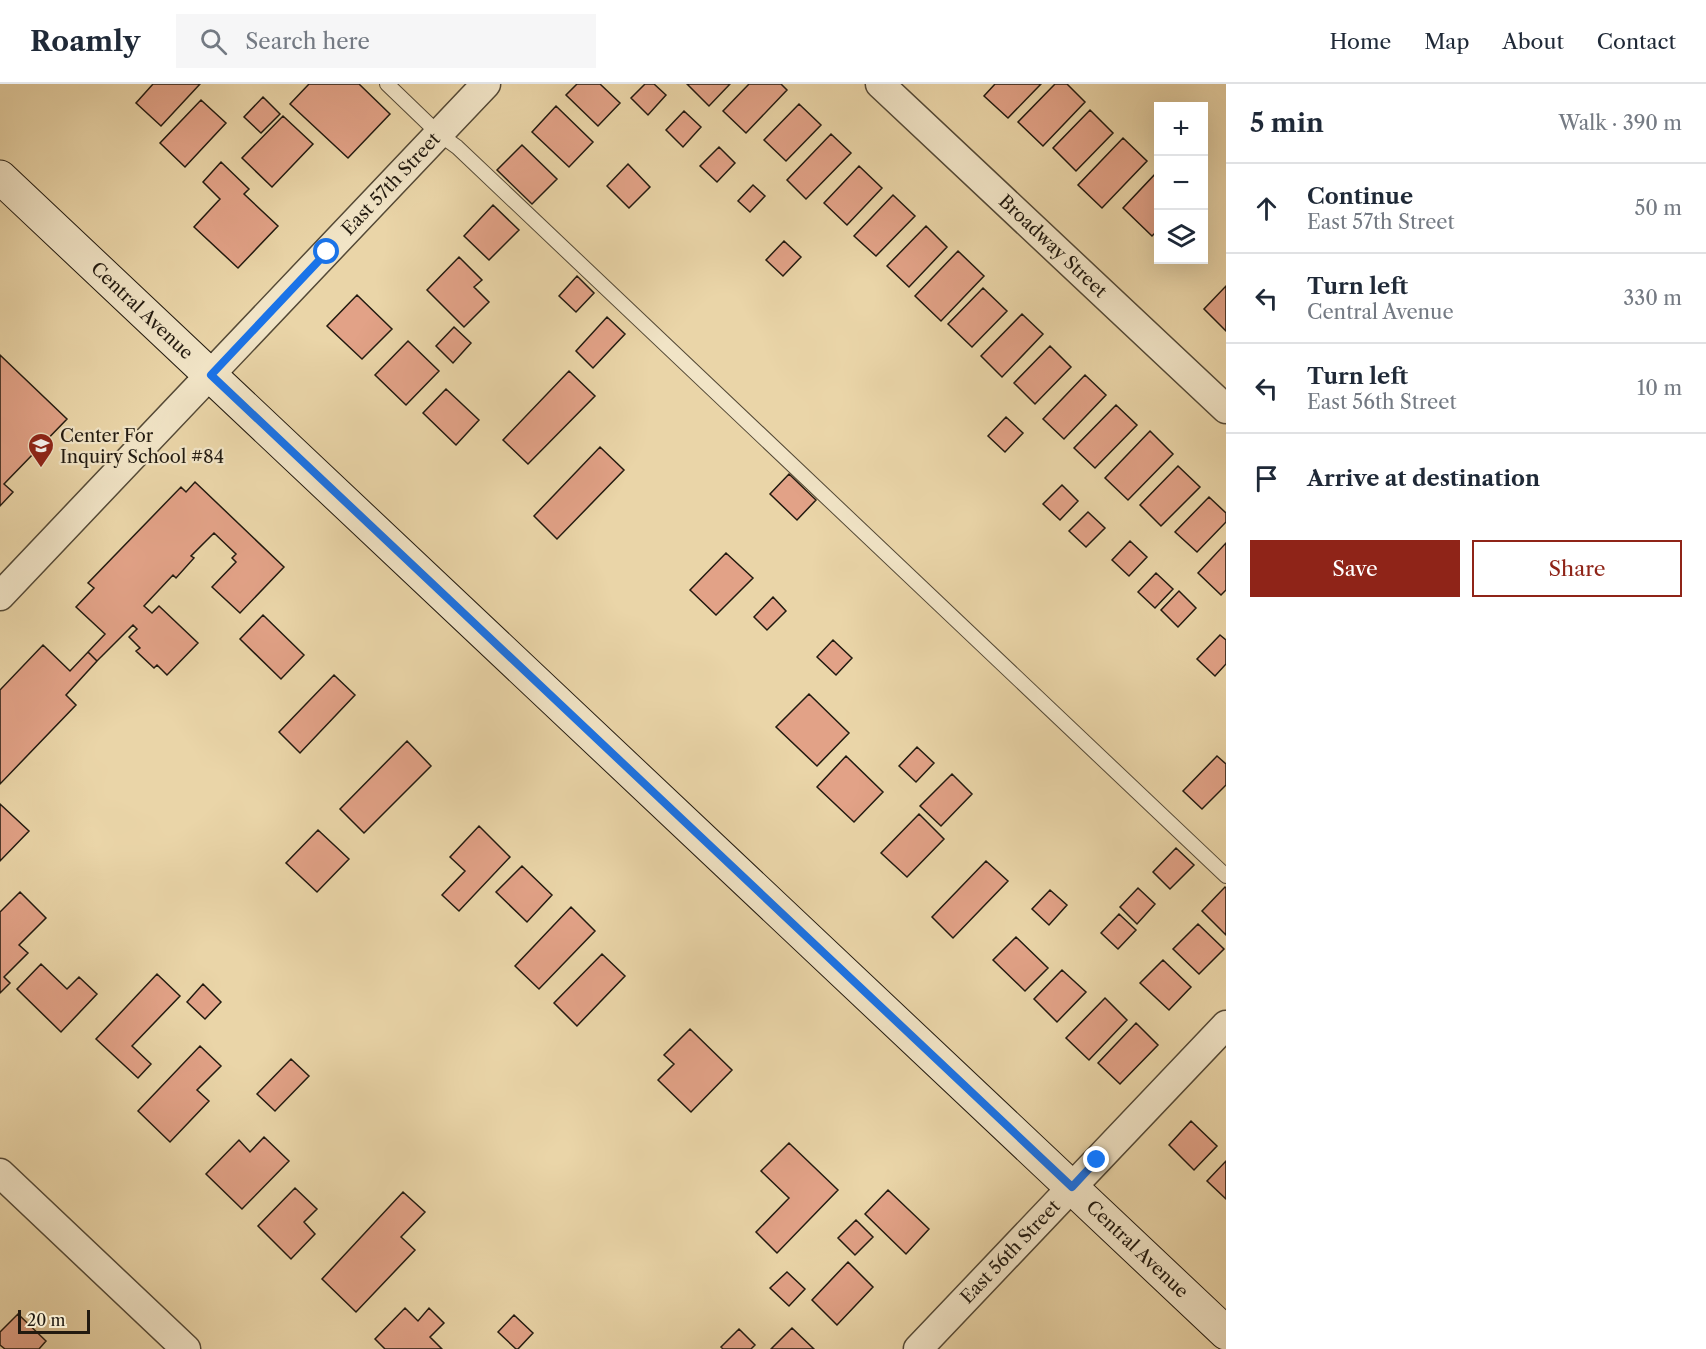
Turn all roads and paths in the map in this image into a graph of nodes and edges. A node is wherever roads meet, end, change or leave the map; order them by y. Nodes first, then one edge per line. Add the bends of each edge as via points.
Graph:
1 (387, 84) edge
2 (486, 84) edge
3 (880, 84) edge
4 (439, 134) junction
5 (0, 177) edge
6 (211, 375) junction
7 (1226, 409) edge
8 (0, 596) edge
9 (1226, 876) edge
10 (1226, 1025) edge
11 (0, 1173) edge
12 (1072, 1187) junction
13 (1226, 1333) edge
14 (186, 1349) edge
15 (918, 1349) edge

1 - 4 lane
2 - 4 street, East 57th Street
3 - 7 street, Broadway Street
4 - 6 street, East 57th Street
4 - 9 lane
5 - 6 main road, Central Avenue
6 - 8 street, East 57th Street
6 - 12 main road, Central Avenue
10 - 12 street, East 56th Street
11 - 14 street
12 - 13 main road, Central Avenue
12 - 15 street, East 56th Street

